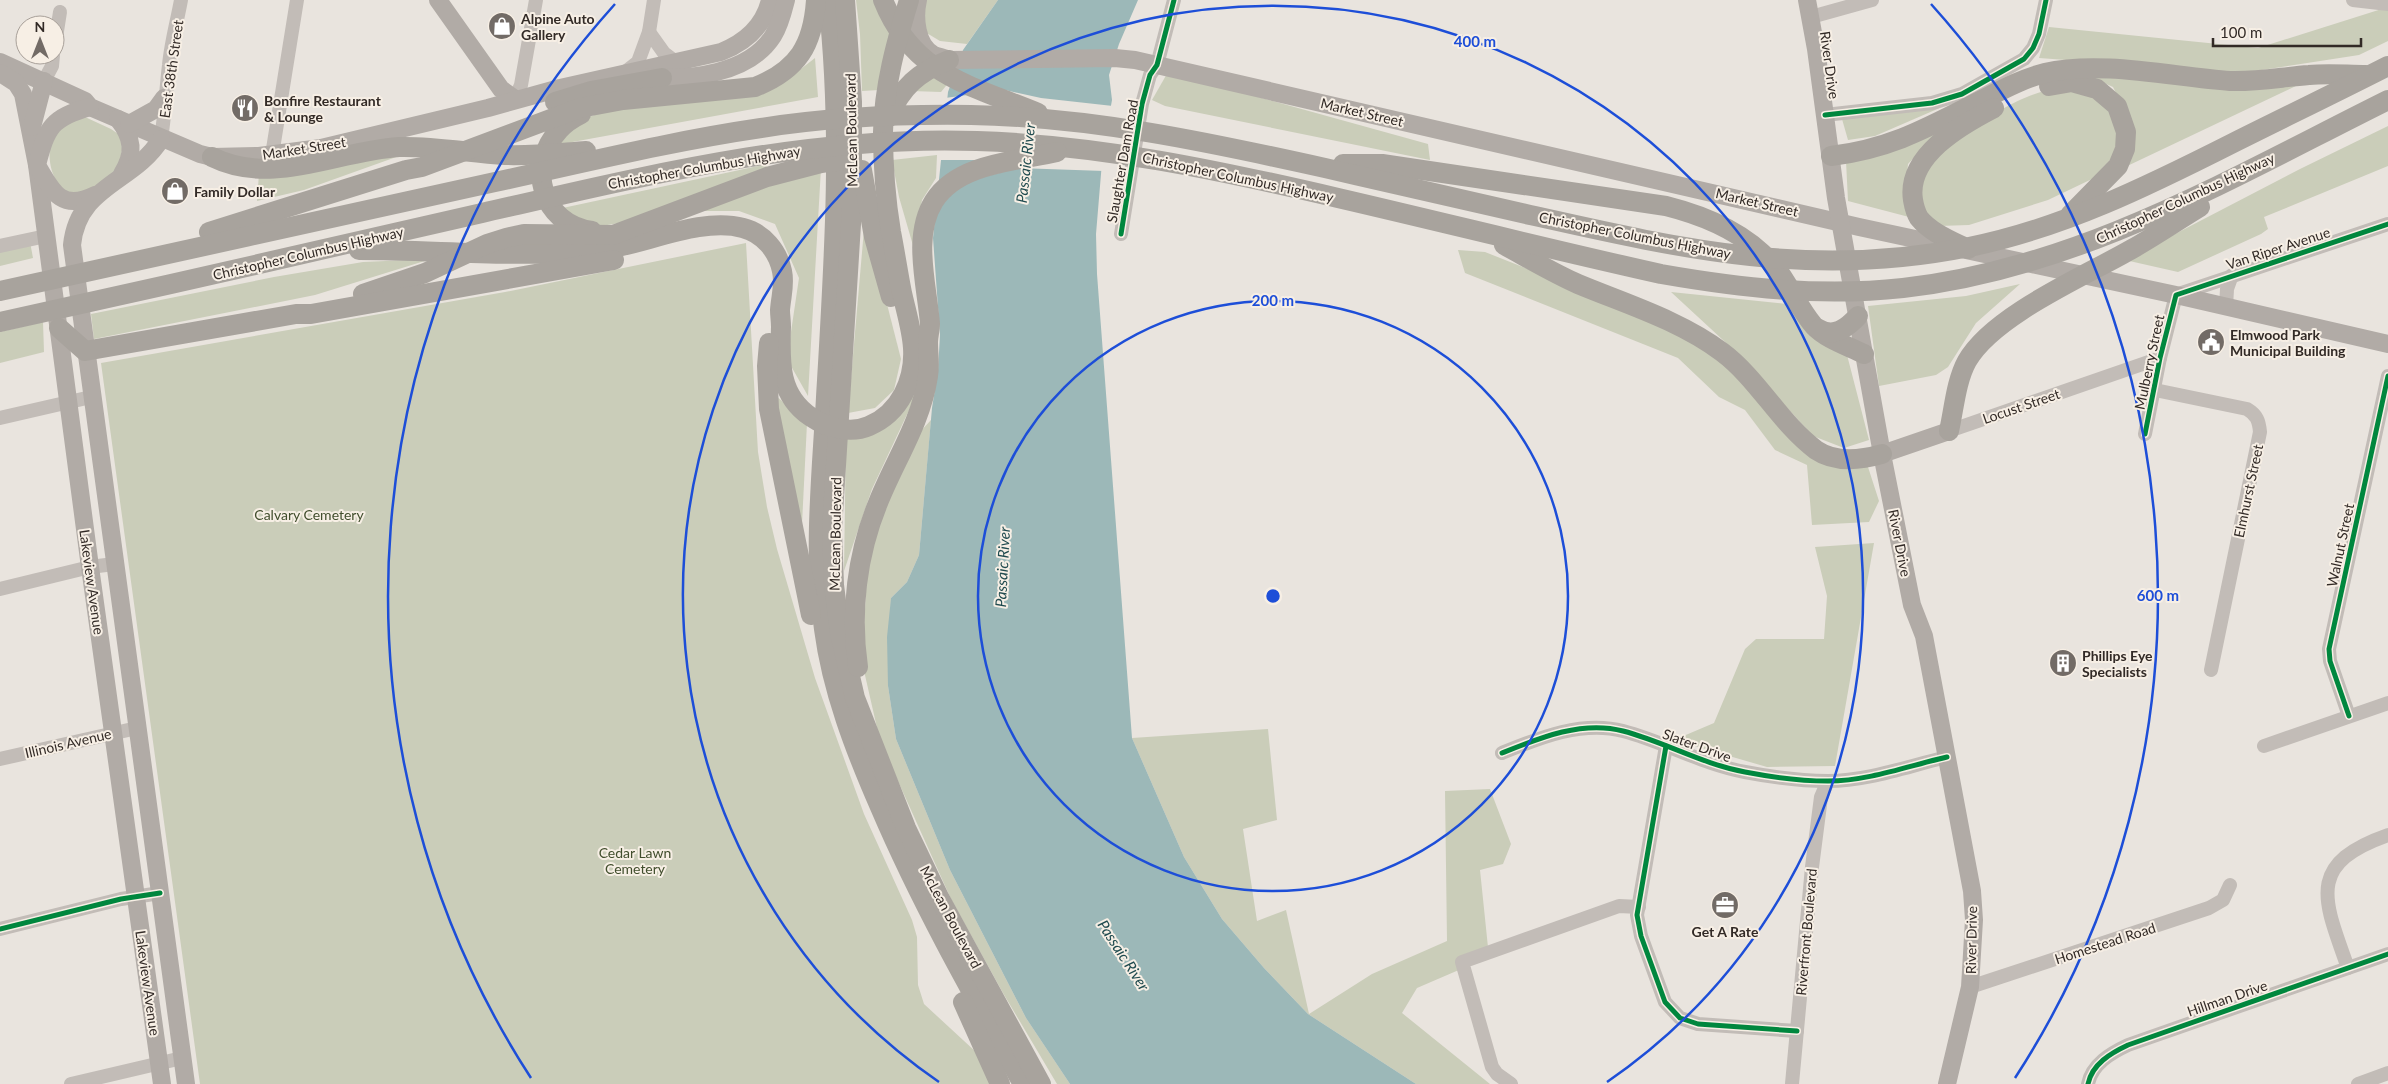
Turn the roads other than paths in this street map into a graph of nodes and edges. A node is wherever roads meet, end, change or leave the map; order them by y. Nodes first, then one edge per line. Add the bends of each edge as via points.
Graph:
1 (181, 0) edge
2 (297, 0) edge
3 (438, 0) edge
4 (536, 0) edge
5 (654, 0) edge
6 (770, 0) edge
7 (786, 0) edge
8 (816, 0) edge
9 (828, 0) edge
10 (845, 0) edge
11 (883, 0) edge
12 (909, 0) edge
13 (918, 0) edge
14 (1174, 0) edge
15 (1872, 0) edge
16 (2046, 0) edge
17 (2353, 0) edge
18 (2388, 4) edge
19 (1809, 8) edge
20 (60, 12) dead end
21 (60, 15) edge
22 (649, 32) junction
23 (950, 60) junction
24 (0, 62) edge
25 (676, 62) junction
26 (52, 65) edge
27 (1157, 65) junction
28 (2379, 70) edge
29 (0, 73) edge
30 (621, 75) junction
31 (662, 78) junction
32 (44, 81) junction
33 (164, 98) junction
34 (515, 99) junction
35 (2388, 100) edge
36 (852, 102) junction
37 (606, 103) junction
38 (90, 107) junction
39 (1825, 115) junction
40 (1053, 119) junction
41 (123, 121) junction
42 (883, 131) junction
43 (30, 134) junction
44 (161, 138) junction
45 (2297, 145) junction
46 (1078, 148) junction
47 (272, 155) junction
48 (821, 155) junction
49 (1831, 156) junction
50 (212, 157) junction
51 (554, 161) junction
52 (36, 165) junction
53 (406, 170) junction
54 (122, 174) junction
55 (1437, 184) junction
56 (95, 195) junction
57 (889, 201) junction
58 (2065, 220) junction
59 (1840, 223) junction
60 (2388, 224) edge
61 (730, 226) junction
62 (623, 231) junction
63 (1478, 231) junction
64 (1121, 234) dead end
65 (46, 236) junction
66 (0, 246) edge
67 (324, 250) junction
68 (1970, 250) junction
69 (142, 260) junction
70 (2232, 275) junction
71 (0, 292) edge
72 (2176, 295) junction
73 (2226, 307) junction
74 (780, 311) junction
75 (296, 314) junction
76 (1858, 316) junction
77 (0, 322) edge
78 (1814, 326) junction
79 (59, 328) junction
80 (928, 341) junction
81 (2388, 344) edge
82 (85, 351) junction
83 (1864, 354) junction
84 (2160, 358) junction
85 (911, 364) junction
86 (2388, 376) edge
87 (2155, 390) junction
88 (91, 397) junction
89 (68, 402) junction
90 (833, 413) junction
91 (0, 418) edge
92 (1949, 431) junction
93 (2145, 434) dead end
94 (831, 442) junction
95 (1882, 454) junction
96 (114, 564) junction
97 (90, 567) junction
98 (0, 589) edge
99 (2211, 670) dead end
100 (2388, 703) edge
101 (2349, 716) junction
102 (137, 728) junction
103 (114, 733) junction
104 (853, 741) junction
105 (1666, 746) junction
106 (2264, 746) dead end
107 (1502, 753) dead end
108 (1947, 756) junction
109 (0, 759) edge
110 (887, 777) junction
111 (1828, 781) junction
112 (2388, 835) edge
113 (896, 844) junction
114 (2230, 885) dead end
115 (160, 893) junction
116 (136, 897) junction
117 (1638, 907) junction
118 (0, 929) edge
119 (2388, 954) edge
120 (2348, 968) junction
121 (1970, 987) junction
122 (1796, 1031) junction
123 (182, 1058) junction
124 (159, 1063) junction
125 (2388, 1073) edge
126 (1035, 1080) edge
127 (70, 1084) edge
128 (162, 1084) edge
129 (186, 1084) edge
130 (1000, 1084) edge
131 (1511, 1084) edge
132 (1792, 1084) edge
133 (1947, 1084) edge
134 (2088, 1084) edge
135 (2358, 1084) edge

1 - 33 street, East 38th Street
2 - 47 street
3 - 34 main road via 501,89
4 - 34 street via 521,85
5 - 22 street
6 - 25 main road, Market Street via 760,23 747,38 721,52
7 - 31 main road via 773,36 748,60 715,72
8 - 37 highway via 806,46 787,71 772,80 738,90
9 - 90 highway, McLean Boulevard via 836,111
10 - 36 highway, McLean Boulevard
11 - 40 highway via 904,40 937,69
12 - 42 highway via 888,83
13 - 23 main road via 916,19 924,45 933,54
14 - 27 street, Slaughter Dam Road
15 - 19 street
16 - 39 street via 2039,34 2024,59 1962,94 1932,103
17 - 18 street
19 - 39 main road, River Drive
20 - 21 street
22 - 25 street via 664,53
22 - 30 street via 638,62
23 - 27 main road, Market Street via 1126,58
23 - 42 highway via 932,67 907,85
24 - 32 main road, Market Street
25 - 30 main road, Market Street
26 - 32 street
27 - 59 main road, Market Street
27 - 64 street, Slaughter Dam Road via 1150,75 1142,104
28 - 49 highway via 2261,81 2102,69 2045,73 1886,145
28 - 58 highway, Christopher Columbus Highway via 2135,192
29 - 43 main road via 20,88
30 - 31 main road
30 - 34 main road, Market Street
31 - 53 highway via 591,91 550,104
32 - 38 main road, Market Street via 85,101
32 - 43 main road, Lakeview Avenue
33 - 41 main road via 151,112
33 - 44 street, East 38th Street via 166,113
34 - 47 main road, Market Street via 321,148
35 - 45 highway, Christopher Columbus Highway
36 - 85 highway via 874,237
36 - 90 highway, McLean Boulevard via 852,208
37 - 53 highway via 555,116 480,147
37 - 62 highway via 585,111 560,128 544,154 540,178 554,212 573,226
38 - 41 main road, Market Street
38 - 52 main road via 54,123 44,137
39 - 49 main road, River Drive
40 - 51 highway, Christopher Columbus Highway via 937,115 819,121 768,126
40 - 55 highway, Christopher Columbus Highway via 1149,131 1301,163
41 - 44 main road, Market Street
41 - 54 main road via 132,146 130,161
42 - 57 highway
43 - 52 main road, Lakeview Avenue
44 - 50 main road, Market Street
44 - 54 main road, Lakeview Avenue via 147,158
45 - 63 highway, Christopher Columbus Highway via 2135,225 2063,253 1993,273 1936,284 1866,291 1776,290 1721,284 1661,274
45 - 92 highway via 2132,249 2061,287 2007,322 1967,361
46 - 48 highway, Christopher Columbus Highway via 956,140 926,149
46 - 63 highway, Christopher Columbus Highway via 1146,157 1275,183
46 - 80 highway via 978,168 954,180 940,193 924,227
47 - 50 main road, Market Street
48 - 62 highway
48 - 67 highway, Christopher Columbus Highway via 717,162
49 - 59 main road, River Drive
50 - 51 highway via 233,166 268,169 289,168 389,148 430,148 528,155
51 - 69 highway, Christopher Columbus Highway via 524,176
52 - 56 main road via 60,198 75,201
52 - 65 main road, Lakeview Avenue
53 - 69 highway via 166,243
54 - 56 main road, Lakeview Avenue
55 - 58 highway, Christopher Columbus Highway via 1609,232 1745,257 1802,261 1860,261 1913,256 2002,239
55 - 78 highway via 1666,206 1716,222 1740,235 1766,257
56 - 82 main road, Lakeview Avenue via 75,225 72,256
57 - 80 highway
57 - 85 highway via 891,230 913,344
58 - 68 highway via 2113,173 2122,158 2126,140 2121,114 2111,100 2089,85 2072,82 2029,92 1985,113 1946,140 1921,164 1912,191 1919,218
59 - 68 main road, Market Street
59 - 76 main road, River Drive
60 - 70 street, Van Riper Avenue
61 - 67 highway via 697,228 598,250
61 - 74 highway via 752,231 774,250 783,276
61 - 75 highway via 602,263
62 - 75 highway via 599,236 531,234 506,238 408,280
63 - 95 highway via 1575,282 1700,336 1744,371 1806,442 1820,453 1855,459
65 - 66 street
65 - 79 main road, Lakeview Avenue
67 - 77 highway, Christopher Columbus Highway
68 - 72 main road, Market Street
69 - 71 highway, Christopher Columbus Highway
70 - 72 street, Van Riper Avenue
70 - 73 street via 2227,288
72 - 73 main road, Market Street
72 - 84 street, Mulberry Street
73 - 81 main road, Market Street
74 - 85 highway via 780,360 786,386 799,407 821,424 849,429 866,427 880,420 902,398 908,386
74 - 104 highway via 772,324 768,352 769,409 821,657
75 - 82 highway
76 - 78 highway via 1848,327 1837,332 1824,332
76 - 83 main road, River Drive
78 - 83 highway via 1823,334
79 - 82 highway
79 - 89 main road, Lakeview Avenue
80 - 110 highway via 928,374 920,413 871,521 857,585 855,630 858,670
82 - 88 main road, Lakeview Avenue
83 - 95 main road, River Drive
84 - 87 street, Mulberry Street
84 - 92 street, Locust Street
86 - 101 street, Walnut Street via 2329,649
87 - 93 street, Mulberry Street
87 - 99 street, Elmhurst Street via 2247,409 2259,422 2260,432
88 - 89 street
88 - 96 main road, Lakeview Avenue
89 - 91 street
89 - 97 main road, Lakeview Avenue
90 - 94 highway, McLean Boulevard
92 - 95 main road, Locust Street
94 - 104 highway, McLean Boulevard via 818,533 820,598 832,673
94 - 110 highway, McLean Boulevard via 836,610 855,698
95 - 108 main road, River Drive via 1912,605 1924,636
96 - 97 street
96 - 102 main road, Lakeview Avenue
97 - 98 street
97 - 103 main road, Lakeview Avenue
100 - 101 street
101 - 106 street
102 - 103 street, Illinois Avenue
102 - 115 main road, Lakeview Avenue
103 - 109 street, Illinois Avenue
103 - 116 main road, Lakeview Avenue
104 - 113 highway, McLean Boulevard
105 - 107 street, Slater Drive via 1622,730 1589,728 1566,731
105 - 111 street, Slater Drive via 1747,773
105 - 117 street
108 - 111 street, Slater Drive via 1881,773
108 - 121 main road, River Drive via 1972,891 1974,920
110 - 126 highway, McLean Boulevard via 934,888
111 - 122 street, Riverfront Boulevard via 1820,797
112 - 120 street via 2348,853 2334,868 2328,882 2328,912
113 - 126 highway, McLean Boulevard via 948,948
113 - 130 highway
114 - 121 street, Homestead Road via 2223,900 2209,908
115 - 116 street
115 - 123 main road, Lakeview Avenue
116 - 118 street
116 - 124 main road, Lakeview Avenue
117 - 122 street via 1641,936 1665,1002 1674,1014 1698,1024
117 - 131 street via 1619,906 1462,962 1492,1067
119 - 120 street, Hillman Drive
120 - 134 street, Hillman Drive via 2112,1052 2099,1063
121 - 133 main road, River Drive
122 - 132 street, Riverfront Boulevard
123 - 124 street
123 - 129 main road, Lakeview Avenue
124 - 127 street
124 - 128 main road, Lakeview Avenue
125 - 135 street

